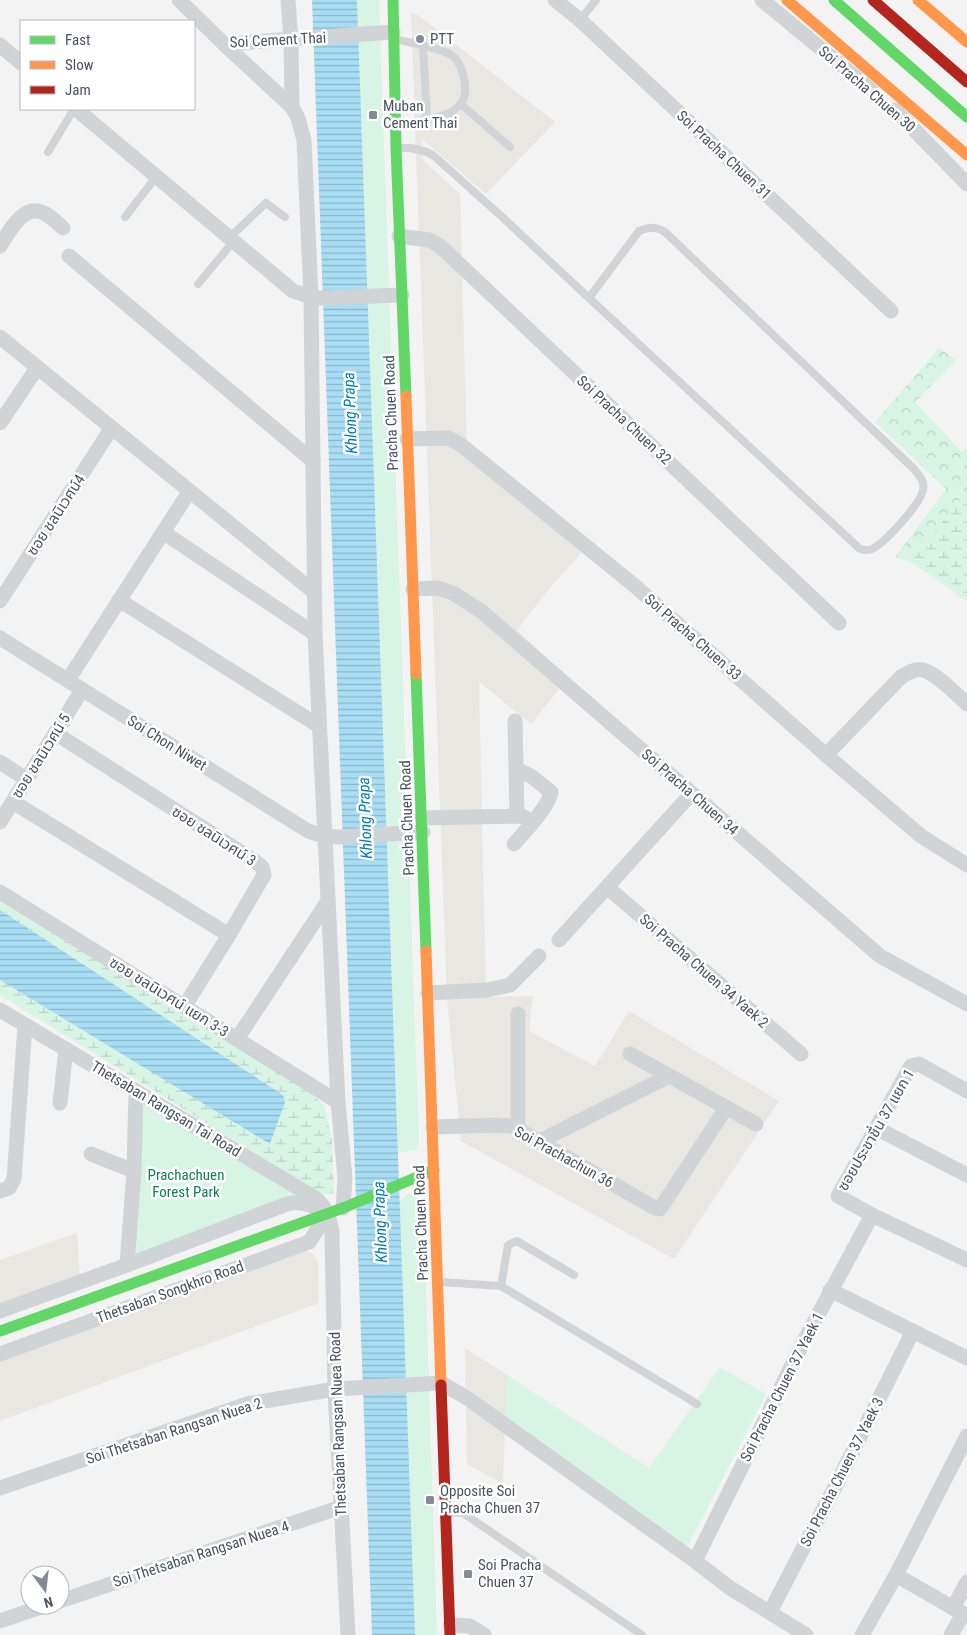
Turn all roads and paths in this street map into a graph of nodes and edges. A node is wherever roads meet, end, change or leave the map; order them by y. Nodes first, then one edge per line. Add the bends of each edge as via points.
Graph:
1 (179, 0) edge
2 (288, 0) edge
3 (393, 0) edge
4 (555, 0) edge
5 (596, 0) edge
6 (762, 0) edge
7 (787, 0) edge
8 (834, 0) edge
9 (873, 0) edge
10 (918, 0) edge
11 (580, 20) junction
12 (393, 35) junction
13 (291, 40) junction
14 (967, 42) edge
15 (0, 45) edge
16 (225, 46) junction
17 (423, 46) junction
18 (20, 62) edge
19 (967, 82) edge
20 (462, 105) junction
21 (292, 107) junction
22 (74, 110) edge
23 (76, 110) edge
24 (967, 118) edge
25 (427, 119) junction
26 (395, 124) junction
27 (510, 147) dead end
28 (396, 148) junction
29 (48, 152) dead end
30 (967, 155) edge
31 (156, 177) junction
32 (967, 184) edge
33 (125, 217) dead end
34 (285, 217) dead end
35 (63, 228) dead end
36 (399, 236) junction
37 (231, 240) junction
38 (0, 246) edge
39 (69, 256) dead end
40 (198, 284) dead end
41 (402, 295) junction
42 (316, 297) junction
43 (589, 298) junction
44 (891, 311) dead end
45 (0, 337) edge
46 (37, 368) junction
47 (0, 423) edge
48 (111, 429) junction
49 (407, 439) junction
50 (313, 461) junction
51 (189, 492) junction
52 (164, 532) junction
53 (413, 589) junction
54 (314, 592) junction
55 (119, 600) junction
56 (0, 601) edge
57 (839, 623) dead end
58 (315, 634) junction
59 (0, 638) edge
60 (68, 680) junction
61 (82, 690) junction
62 (967, 704) edge
63 (516, 721) dead end
64 (319, 726) junction
65 (55, 733) junction
66 (826, 754) junction
67 (0, 762) edge
68 (516, 769) junction
69 (26, 779) junction
70 (692, 794) junction
71 (13, 802) junction
72 (517, 816) junction
73 (0, 822) edge
74 (532, 822) junction
75 (423, 825) junction
76 (331, 836) junction
77 (514, 844) dead end
78 (967, 865) edge
79 (607, 887) junction
80 (0, 892) edge
81 (328, 901) junction
82 (229, 935) junction
83 (559, 940) dead end
84 (539, 956) dead end
85 (428, 993) junction
86 (967, 1004) edge
87 (184, 1006) junction
88 (0, 1010) edge
89 (518, 1014) dead end
90 (25, 1025) junction
91 (237, 1039) junction
92 (66, 1049) junction
93 (630, 1054) dead end
94 (801, 1054) dead end
95 (669, 1076) junction
96 (136, 1091) junction
97 (967, 1091) edge
98 (338, 1102) junction
99 (60, 1103) dead end
100 (726, 1108) junction
101 (756, 1124) dead end
102 (433, 1127) junction
103 (876, 1128) junction
104 (518, 1130) junction
105 (538, 1142) junction
106 (91, 1154) dead end
107 (434, 1170) junction
108 (134, 1171) junction
109 (967, 1175) edge
110 (0, 1191) edge
111 (349, 1206) junction
112 (328, 1214) junction
113 (872, 1215) junction
114 (967, 1260) edge
115 (127, 1266) junction
116 (574, 1275) dead end
117 (438, 1282) junction
118 (500, 1286) junction
119 (830, 1290) junction
120 (0, 1311) edge
121 (913, 1331) junction
122 (0, 1332) edge
123 (0, 1354) edge
124 (967, 1358) edge
125 (441, 1383) junction
126 (335, 1389) junction
127 (697, 1404) dead end
128 (967, 1436) edge
129 (963, 1453) edge
130 (0, 1488) edge
131 (341, 1507) junction
132 (446, 1513) junction
133 (695, 1561) junction
134 (896, 1575) junction
135 (967, 1582) edge
136 (70, 1597) edge
137 (770, 1612) junction
138 (961, 1612) edge
139 (20, 1614) edge
140 (0, 1620) edge
141 (450, 1630) edge
142 (348, 1635) edge
143 (484, 1635) edge
144 (642, 1635) edge
145 (806, 1635) edge
146 (862, 1635) edge
147 (951, 1635) edge

1 - 16 street, Soi Cement Thai
2 - 13 street
3 - 12 main road, Pracha Chuen Road
4 - 11 street, Soi Pracha Chuen 31
5 - 11 lane
6 - 32 street, Soi Pracha Chuen 30 via 900,114
7 - 30 main road
8 - 24 main road
9 - 19 main road
10 - 14 main road
11 - 44 street, Soi Pracha Chuen 31
12 - 13 street, Soi Cement Thai
12 - 17 lane
12 - 26 main road, Pracha Chuen Road
13 - 16 street, Soi Cement Thai
13 - 21 street
15 - 18 street
16 - 21 street
17 - 20 lane via 453,56 463,71 466,93
17 - 25 lane
20 - 25 lane
20 - 27 lane
21 - 42 street via 304,140
22 - 29 lane
23 - 31 street
25 - 26 lane
26 - 28 main road, Pracha Chuen Road
28 - 36 main road, Pracha Chuen Road
28 - 43 lane via 411,148 434,156
31 - 33 lane
31 - 37 street
34 - 37 lane via 266,203
35 - 38 street via 46,213 38,210 27,213 16,221
36 - 41 main road, Pracha Chuen Road
36 - 57 street, Soi Pracha Chuen 32 via 428,240 440,246
37 - 40 lane
37 - 42 street via 293,291
39 - 50 street
41 - 42 street
41 - 49 main road, Pracha Chuen Road
42 - 50 street
43 - 43 lane via 639,231 648,227 665,232 914,469 924,488 922,496 884,541 870,550 860,549
45 - 46 street
46 - 47 street
46 - 48 street
48 - 51 street
48 - 56 street, ซอย ชลนิเวศน์4
49 - 53 main road, Pracha Chuen Road
49 - 66 street, Soi Pracha Chuen 33 via 448,438 460,444 635,586
50 - 54 street
51 - 52 street
51 - 54 street
52 - 55 street
52 - 58 street
53 - 70 street, Soi Pracha Chuen 34 via 438,588 453,593 481,611
53 - 75 main road, Pracha Chuen Road
54 - 58 street
55 - 60 street
55 - 64 street
58 - 64 street
59 - 60 street, Soi Chon Niwet
60 - 61 street, Soi Chon Niwet
61 - 65 street, ซอย ชลนิเวศน์ 5
61 - 76 street, Soi Chon Niwet via 308,831
62 - 66 street via 935,677 923,670 912,671 901,677
63 - 68 street
64 - 76 street
65 - 69 street, ซอย ชลนิเวศน์ 5
65 - 82 street, ซอย ชลนิเวศน์ 3 via 262,867 264,875
66 - 78 street, Soi Pracha Chuen 33 via 922,836
67 - 69 street
68 - 72 street
68 - 74 street via 551,792
69 - 71 street, ซอย ชลนิเวศน์ 5
70 - 79 street
70 - 86 street, Soi Pracha Chuen 34 via 880,956
71 - 73 street, ซอย ชลนิเวศน์ 5
71 - 82 street
72 - 74 street
72 - 75 street
74 - 77 street
75 - 76 street via 393,833
75 - 85 main road, Pracha Chuen Road
76 - 81 street
79 - 83 street
79 - 94 street, Soi Pracha Chuen 34 Yaek 2
80 - 87 street, ซอย ชลนิเวศน์ แยก 3-3
81 - 91 street
81 - 98 street
82 - 87 street, ซอย ชลนิเวศน์ 3
84 - 85 street via 510,985 487,990
85 - 102 main road, Pracha Chuen Road
87 - 91 street, ซอย ชลนิเวศน์ แยก 3-3
88 - 90 street, Thetsaban Rangsan Tai Road
89 - 104 street
90 - 92 street, Thetsaban Rangsan Tai Road
90 - 110 street via 14,1179 9,1188
91 - 98 street, ซอย ชลนิเวศน์ แยก 3-3
92 - 96 street, Thetsaban Rangsan Tai Road
92 - 99 street
93 - 95 street
95 - 100 street
95 - 105 street
96 - 108 street
96 - 112 street, Thetsaban Rangsan Tai Road via 315,1198
97 - 103 street, ซอยประชาชื่น 37 แยก 1 via 915,1064
98 - 111 street
100 - 101 street
100 - 105 street, Soi Prachachun 36 via 660,1209
102 - 104 street, Soi Prachachun 36 via 497,1125 512,1126
102 - 107 main road, Pracha Chuen Road
103 - 109 street
103 - 113 street, ซอยประชาชื่น 37 แยก 1 via 838,1196
104 - 105 street, Soi Prachachun 36
106 - 108 street
107 - 111 main road, Thetsaban Songkhro Road
107 - 117 main road, Pracha Chuen Road
108 - 115 street
111 - 112 main road, Thetsaban Songkhro Road
112 - 115 street via 296,1202 287,1204
112 - 122 main road, Thetsaban Songkhro Road
112 - 123 street, Thetsaban Songkhro Road via 309,1242
112 - 126 street, Thetsaban Rangsan Nuea Road via 332,1232
113 - 114 street
113 - 119 street, Soi Pracha Chuen 37 Yaek 1
115 - 120 street
116 - 118 lane via 517,1241 508,1245
117 - 118 lane
117 - 125 main road, Pracha Chuen Road
118 - 127 lane
119 - 121 street
119 - 133 street, Soi Pracha Chuen 37 Yaek 1
121 - 124 street
121 - 137 street, Soi Pracha Chuen 37 Yaek 3
125 - 126 street, Soi Thetsaban Rangsan Nuea 2
125 - 132 main road, Pracha Chuen Road
125 - 133 street via 467,1398
126 - 130 street, Soi Thetsaban Rangsan Nuea 2 via 247,1404
126 - 131 street, Thetsaban Rangsan Nuea Road
128 - 129 street
129 - 134 street
131 - 136 street, Soi Thetsaban Rangsan Nuea 4
131 - 142 street, Thetsaban Rangsan Nuea Road
132 - 141 main road, Pracha Chuen Road
132 - 144 lane via 463,1513
133 - 137 street via 730,1588
134 - 138 street
134 - 146 street
135 - 138 street
137 - 145 street
138 - 147 street
139 - 140 street
141 - 143 street via 470,1626

